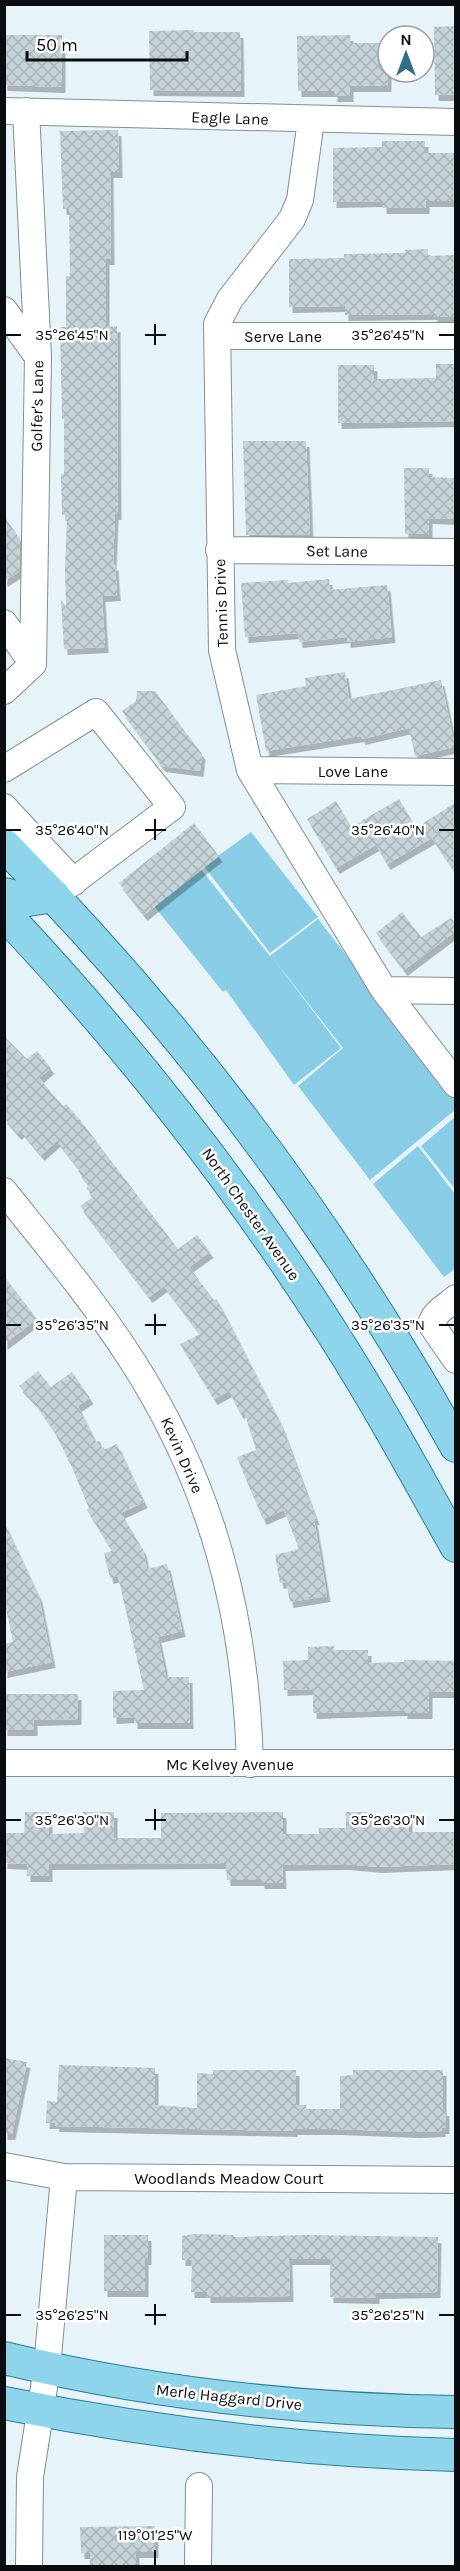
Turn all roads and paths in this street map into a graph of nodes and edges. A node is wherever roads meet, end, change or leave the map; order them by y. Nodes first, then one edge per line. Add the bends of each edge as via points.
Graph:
1 (15, 111) edge
2 (311, 120) junction
3 (456, 123) edge
4 (4, 310) edge
5 (218, 336) junction
6 (456, 336) edge
7 (38, 357) junction
8 (219, 550) junction
9 (456, 552) edge
10 (4, 623) edge
11 (33, 664) junction
12 (4, 691) edge
13 (4, 769) edge
14 (249, 770) junction
15 (456, 772) edge
16 (4, 807) edge
17 (4, 845) edge
18 (64, 889) junction
19 (4, 894) edge
20 (4, 913) edge
21 (384, 990) junction
22 (456, 991) edge
23 (456, 1084) edge
24 (4, 1191) edge
25 (456, 1298) edge
26 (456, 1360) edge
27 (456, 1446) edge
28 (456, 1546) edge
29 (456, 1762) edge
30 (4, 1763) edge
31 (250, 1764) junction
32 (4, 2166) edge
33 (64, 2177) junction
34 (456, 2180) edge
35 (4, 2358) edge
36 (47, 2368) junction
37 (4, 2403) edge
38 (41, 2410) junction
39 (456, 2412) edge
40 (456, 2455) edge
41 (199, 2486) dead end
42 (29, 2566) edge
43 (198, 2566) edge

1 - 2 street, Eagle Lane
1 - 7 street, Golfer's Lane
2 - 3 street, Eagle Lane
2 - 5 street, Tennis Drive via 300,200 292,219 230,299 218,324
4 - 7 street
5 - 6 street, Serve Lane
5 - 8 street, Tennis Drive
7 - 11 street, Golfer's Lane
8 - 9 street, Set Lane
8 - 14 street, Tennis Drive via 222,650
10 - 11 street
11 - 12 street
13 - 18 street via 96,712 172,807
14 - 15 street, Love Lane
14 - 21 street, Tennis Drive
16 - 18 street
17 - 18 main road
18 - 19 main road via 28,900
18 - 27 main road via 98,943 255,1135 374,1307
20 - 28 main road, North Chester Avenue via 149,1076 256,1218 360,1377
21 - 22 street
21 - 23 street, Tennis Drive
24 - 31 street, Kevin Drive via 130,1358 186,1460 228,1581 249,1709
25 - 26 street via 441,1308 431,1324
29 - 31 street, Mc Kelvey Avenue
30 - 31 street, Mc Kelvey Avenue
32 - 33 street, Woodlands Meadow Court
33 - 34 street, Woodlands Meadow Court
33 - 36 street
35 - 36 main road, Merle Haggard Drive
36 - 38 street
36 - 39 main road, Merle Haggard Drive via 167,2391 270,2403
37 - 38 main road
38 - 40 main road via 262,2442
38 - 42 street via 30,2477
41 - 43 street

